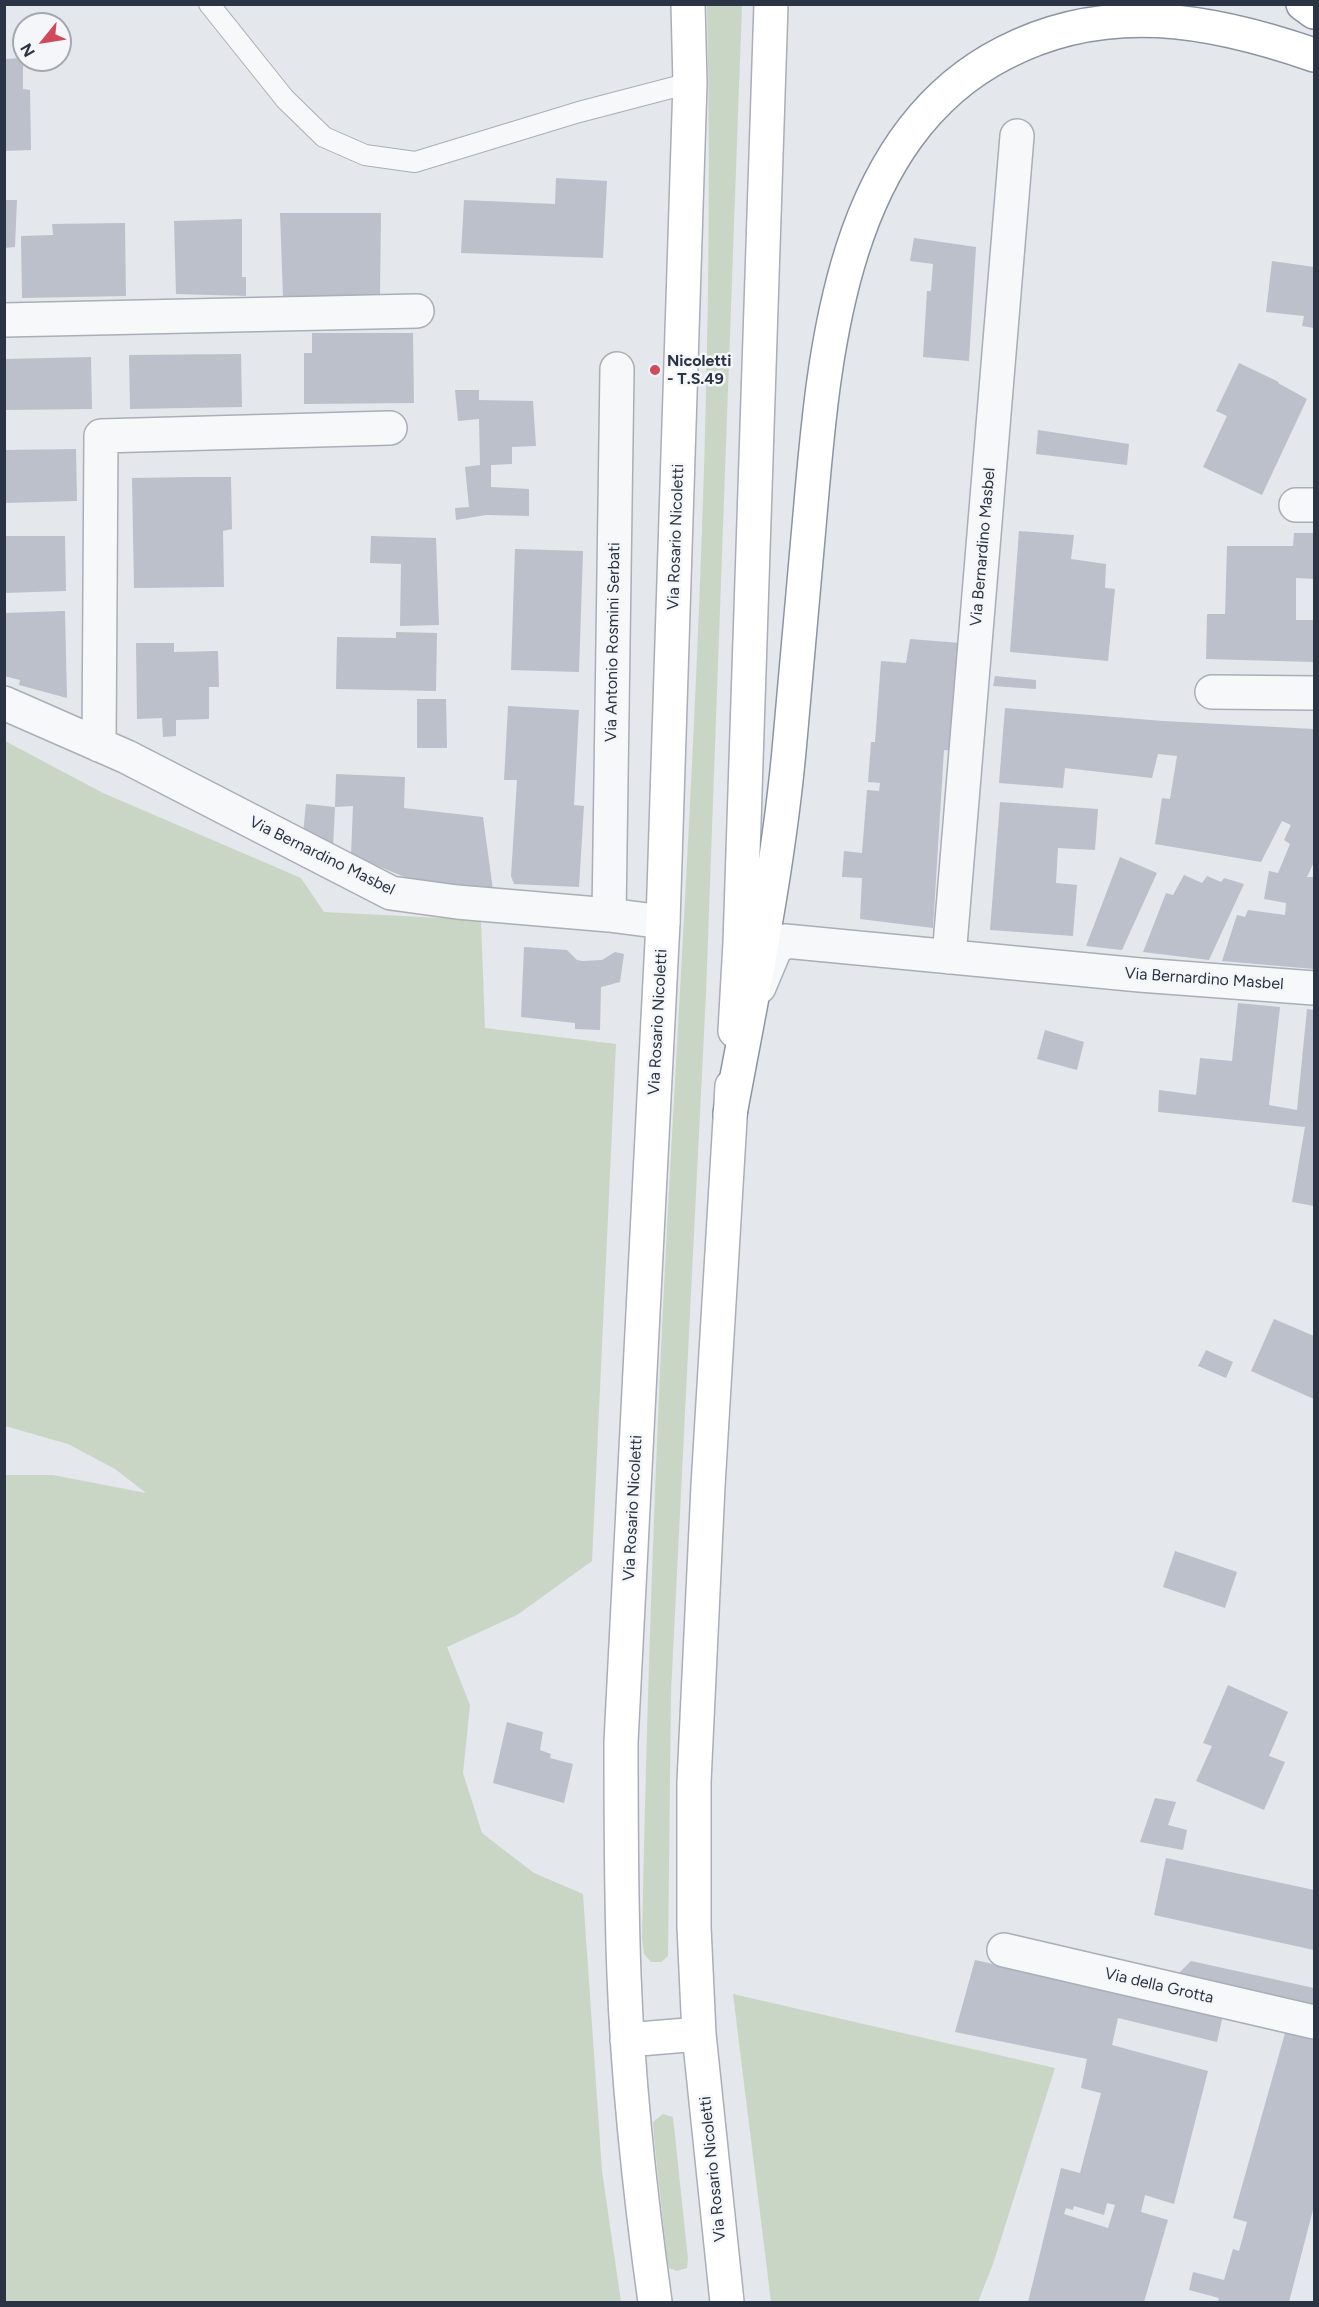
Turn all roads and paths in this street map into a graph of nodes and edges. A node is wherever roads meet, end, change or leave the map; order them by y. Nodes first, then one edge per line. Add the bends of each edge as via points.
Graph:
1 (209, 4) edge
2 (688, 4) edge
3 (771, 4) edge
4 (1303, 4) edge
5 (1314, 12) edge
6 (1314, 55) edge
7 (690, 83) junction
8 (1017, 136) dead end
9 (417, 311) dead end
10 (4, 320) edge
11 (617, 369) dead end
12 (390, 428) dead end
13 (1212, 692) dead end
14 (1314, 693) edge
15 (4, 702) edge
16 (99, 745) junction
17 (609, 915) junction
18 (663, 922) junction
19 (950, 957) junction
20 (1314, 988) edge
21 (745, 1031) junction
22 (730, 1114) junction
23 (1004, 1950) dead end
24 (1314, 2022) edge
25 (699, 2034) junction
26 (627, 2040) junction
27 (655, 2302) edge
28 (727, 2302) edge

1 - 7 lane via 285,99 324,137 364,155 415,162
2 - 7 main road, Via Rosario Nicoletti
3 - 22 main road, Via Rosario Nicoletti via 740,944
4 - 5 main road
6 - 21 main road via 1270,40 1166,20 1126,19 1055,31 984,63 949,90 918,122 891,162 854,244 838,298 825,374 787,775 768,916
7 - 18 main road, Via Rosario Nicoletti
8 - 19 street, Via Bernardino Masbel
9 - 10 street
11 - 17 street, Via Antonio Rosmini Serbati
12 - 16 street via 101,436
13 - 14 street
15 - 16 street, Via Bernardino Masbel
16 - 17 street, Via Bernardino Masbel via 391,893
17 - 18 street, Via Bernardino Masbel
18 - 26 main road, Via Rosario Nicoletti via 621,1742
19 - 20 street, Via Bernardino Masbel
19 - 21 street, Via Bernardino Masbel via 785,941 776,949 764,973
21 - 22 main road
22 - 25 main road, Via Rosario Nicoletti via 694,1782
23 - 24 street, Via della Grotta
25 - 26 main road
25 - 28 main road, Via Rosario Nicoletti
26 - 27 main road, Via Rosario Nicoletti

